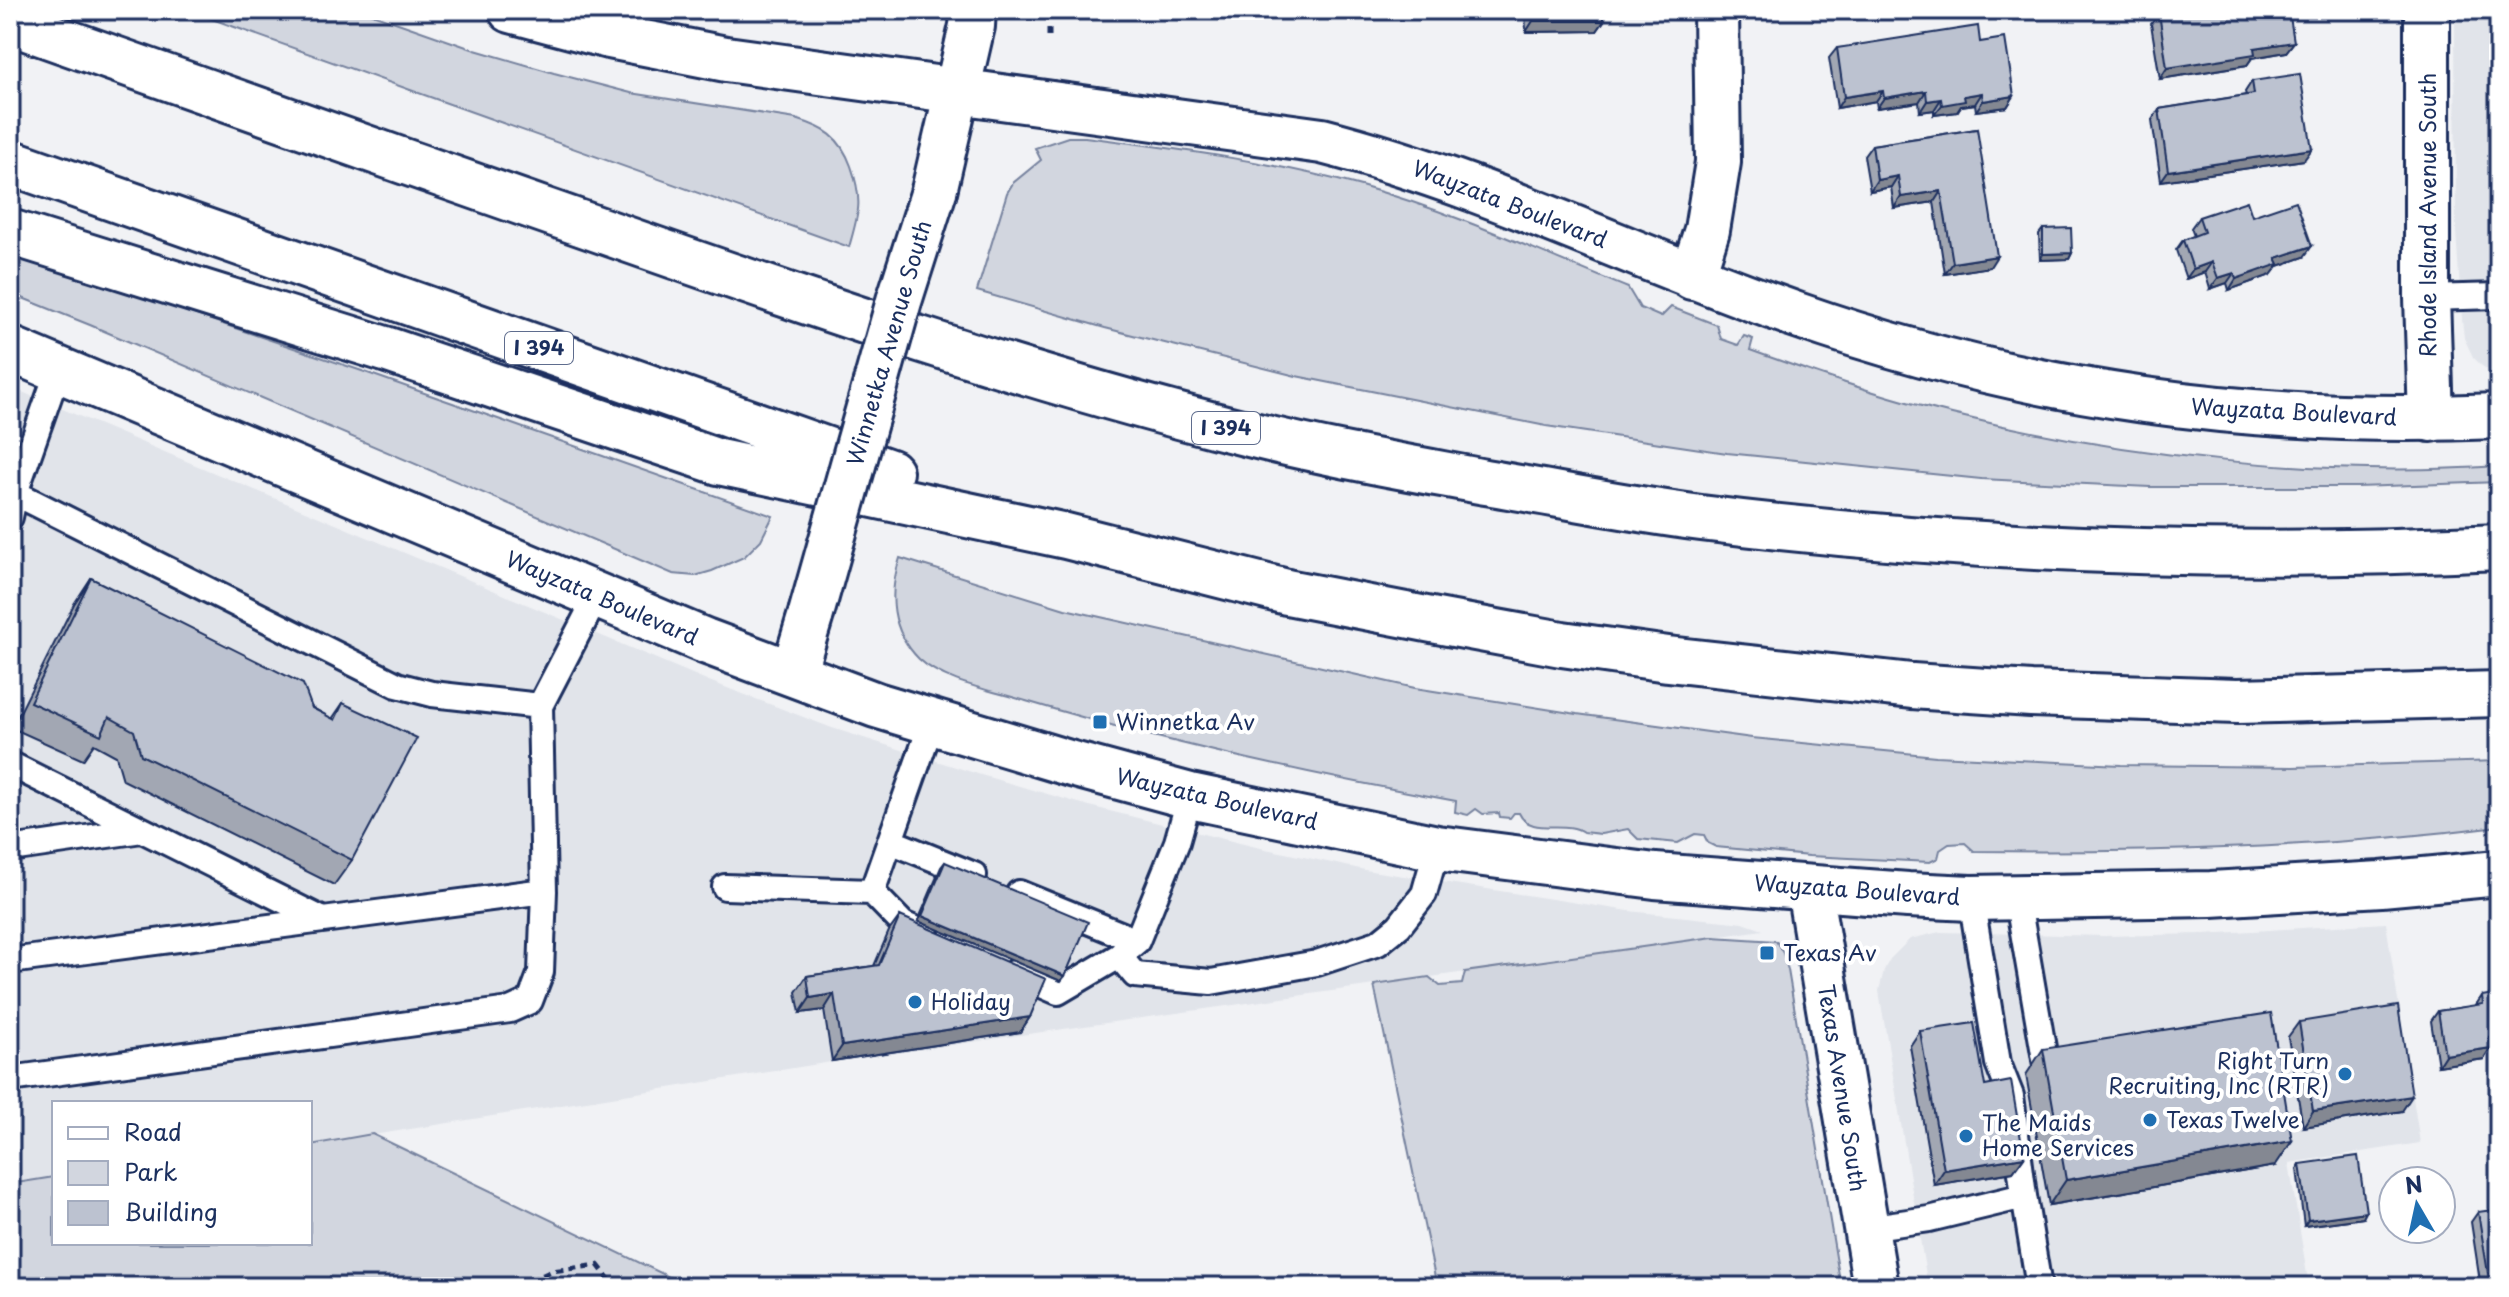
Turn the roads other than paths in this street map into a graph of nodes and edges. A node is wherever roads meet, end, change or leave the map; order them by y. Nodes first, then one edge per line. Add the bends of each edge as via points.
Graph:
1 (511, 10) edge
2 (973, 10) edge
3 (1716, 10) edge
4 (2427, 10) edge
5 (10, 22) edge
6 (957, 91) junction
7 (10, 162) edge
8 (10, 232) edge
9 (1692, 277) junction
10 (2499, 296) edge
11 (2427, 298) junction
12 (10, 349) edge
13 (59, 368) junction
14 (2499, 416) edge
15 (2431, 419) junction
16 (13, 505) edge
17 (1066, 536) junction
18 (2499, 547) edge
19 (597, 596) junction
20 (793, 674) junction
21 (2499, 694) edge
22 (540, 706) junction
23 (932, 722) junction
24 (10, 764) edge
25 (1190, 796) junction
26 (142, 830) junction
27 (890, 841) junction
28 (1437, 848) junction
29 (10, 849) edge
30 (2499, 873) edge
31 (725, 887) dead end
32 (1809, 889) junction
33 (544, 891) junction
34 (872, 892) junction
35 (2017, 897) junction
36 (1971, 898) junction
37 (323, 920) junction
38 (945, 943) edge
39 (1128, 948) junction
40 (10, 961) edge
41 (988, 961) edge
42 (2047, 1071) edge
43 (10, 1079) edge
44 (2024, 1196) junction
45 (1866, 1228) junction
46 (1876, 1287) edge
47 (2039, 1287) edge

1 - 6 main road, Wayzata Boulevard via 726,59
2 - 6 main road, Winnetka Avenue South
3 - 9 main road via 1718,162 1707,230
4 - 11 main road, Rhode Island Avenue South
5 - 18 main road, I 394 via 741,280 1090,391 1263,437 1698,518 1919,540 2238,554
6 - 9 main road, Wayzata Boulevard via 1351,148 1472,187
6 - 20 main road, Winnetka Avenue South, bridge via 934,191
7 - 17 main road, I 394
8 - 17 main road via 385,349 719,462
9 - 15 main road, Wayzata Boulevard via 1889,345 2043,384 2216,410
10 - 11 lane
11 - 15 main road, Rhode Island Avenue South
12 - 13 main road, Wayzata Boulevard
13 - 16 lane
13 - 19 main road, Wayzata Boulevard
14 - 15 main road, Wayzata Boulevard
16 - 22 lane via 397,685
17 - 21 main road, I 394 via 1287,592 1422,619 1776,672 1912,686 2154,699
19 - 20 main road, Wayzata Boulevard
19 - 22 lane
20 - 23 main road, Wayzata Boulevard
22 - 33 lane
23 - 25 main road, Wayzata Boulevard
23 - 27 lane
24 - 26 lane
25 - 28 main road, Wayzata Boulevard
25 - 39 lane via 1177,842
26 - 29 lane
26 - 37 lane
27 - 34 lane
27 - 39 lane
28 - 32 main road, Wayzata Boulevard
28 - 39 lane via 1424,894 1399,926 1378,943 1317,963 1211,982 1135,975
30 - 35 main road, Wayzata Boulevard via 2211,894
31 - 34 lane
32 - 36 main road, Wayzata Boulevard
32 - 45 main road, Texas Avenue South
33 - 37 lane
33 - 43 lane via 541,972 530,1001 510,1010
34 - 38 lane via 903,924
35 - 36 main road, Wayzata Boulevard
35 - 42 lane
36 - 44 lane via 1998,1063 2011,1096
37 - 40 lane
39 - 41 lane via 1058,992
44 - 45 lane
44 - 47 lane
45 - 46 main road, Texas Avenue South

